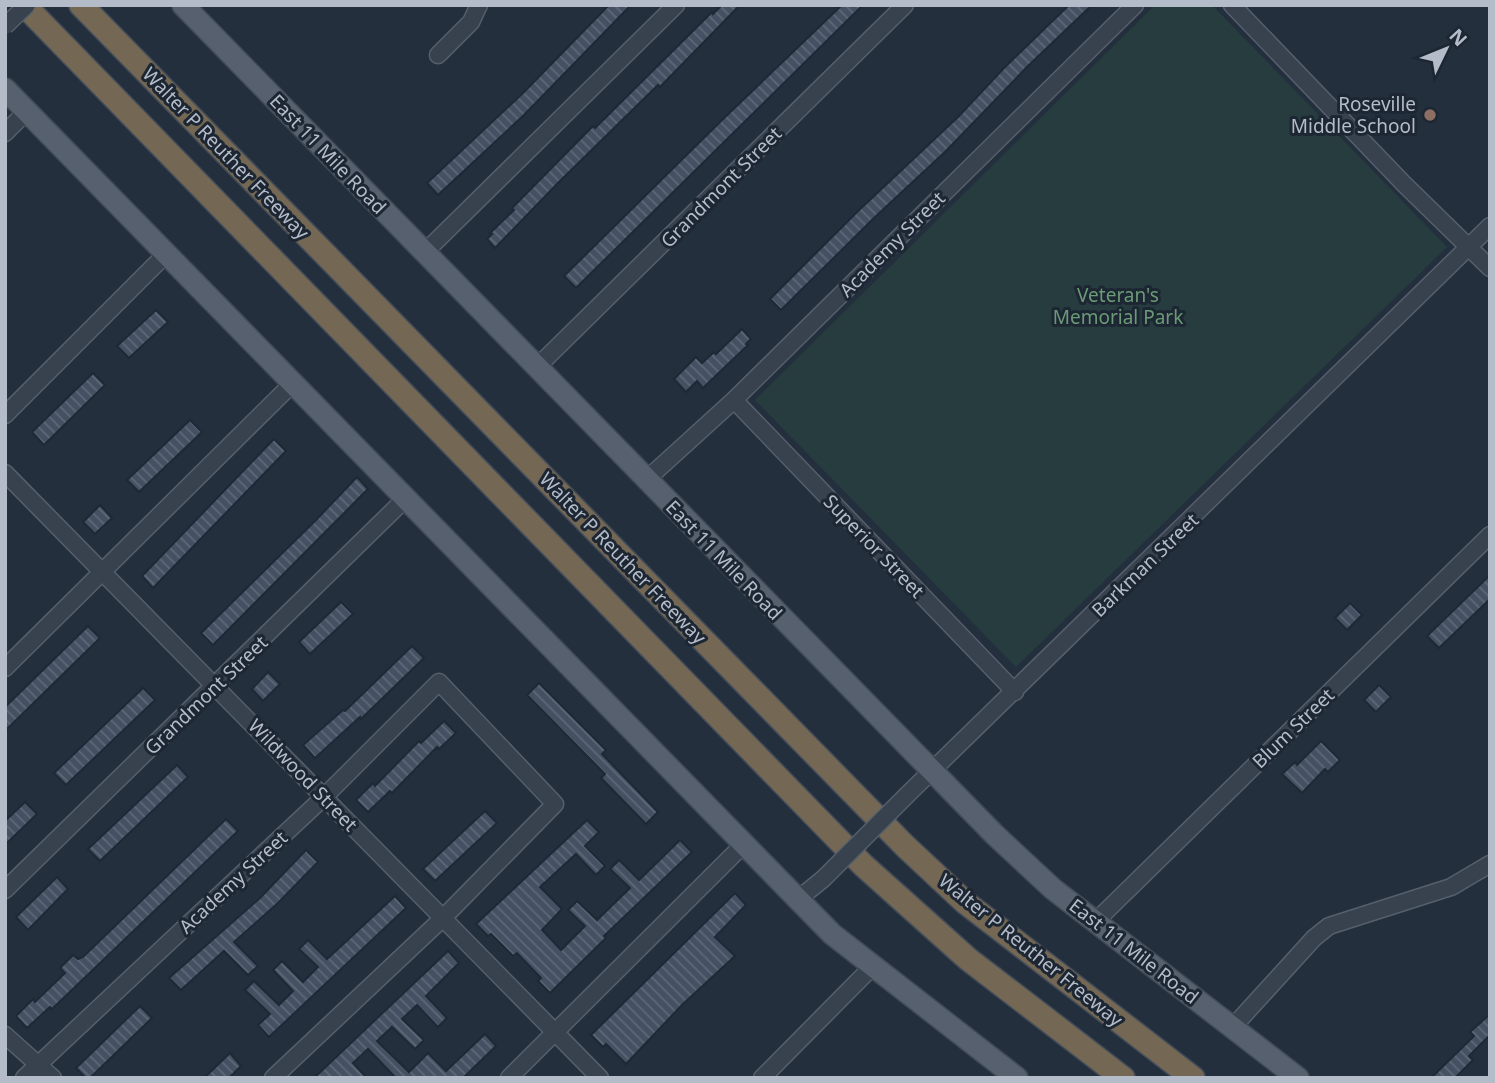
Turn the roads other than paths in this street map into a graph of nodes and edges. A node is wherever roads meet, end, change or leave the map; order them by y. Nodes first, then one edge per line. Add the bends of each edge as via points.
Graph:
1 (25, 5) edge
2 (81, 5) edge
3 (183, 5) edge
4 (479, 5) edge
5 (676, 5) edge
6 (905, 5) edge
7 (1135, 5) edge
8 (1231, 5) edge
9 (5, 26) edge
10 (438, 55) dead end
11 (5, 89) edge
12 (27, 111) junction
13 (5, 133) edge
14 (1490, 226) edge
15 (1469, 247) junction
16 (424, 253) junction
17 (166, 254) junction
18 (1490, 268) edge
19 (537, 367) junction
20 (293, 383) junction
21 (734, 400) junction
22 (5, 415) edge
23 (5, 473) edge
24 (646, 480) junction
25 (405, 499) junction
26 (1490, 535) edge
27 (103, 573) junction
28 (5, 668) edge
29 (215, 686) junction
30 (1015, 692) junction
31 (930, 771) junction
32 (324, 797) junction
33 (744, 844) junction
34 (1490, 864) edge
35 (5, 890) edge
36 (797, 900) junction
37 (443, 918) junction
38 (1096, 922) junction
39 (873, 966) junction
40 (1232, 1028) junction
41 (555, 1033) junction
42 (5, 1035) edge
43 (39, 1064) junction
44 (24, 1078) edge
45 (53, 1078) edge
46 (274, 1078) edge
47 (509, 1078) edge
48 (600, 1078) edge
49 (762, 1078) edge
50 (1017, 1078) edge
51 (1123, 1078) edge
52 (1193, 1078) edge
53 (1298, 1078) edge

1 - 9 street, bridge
1 - 51 highway via 863,864 968,959
2 - 52 highway, Walter P Reuther Freeway via 905,846 966,903
3 - 16 main road, East 11 Mile Road
4 - 10 street via 471,22
5 - 16 street
6 - 19 street, Grandmont Street
7 - 21 street, Academy Street
8 - 15 street
11 - 12 main road
12 - 13 street
12 - 17 main road
14 - 15 street, Barkman Street
15 - 18 street
15 - 30 street, Barkman Street
16 - 19 main road, East 11 Mile Road
17 - 20 main road
17 - 22 street
19 - 24 main road, East 11 Mile Road
20 - 25 main road
20 - 27 street
21 - 24 street, Academy Street
21 - 30 street, Superior Street
23 - 27 street, Wildwood Street
24 - 31 main road, East 11 Mile Road
25 - 29 street, Grandmont Street
25 - 33 main road
26 - 38 street, Blum Street
27 - 28 street
27 - 29 street, Wildwood Street
29 - 32 street, Wildwood Street
29 - 35 street, Grandmont Street
30 - 31 street, Barkman Street
31 - 36 street, Barkman Street, bridge
31 - 38 main road, East 11 Mile Road via 1021,860
32 - 37 street, Wildwood Street
32 - 37 street, Academy Street via 439,682 555,804
32 - 43 street, Academy Street
33 - 36 main road
33 - 41 street
34 - 40 street via 1451,887 1329,926
36 - 39 main road
37 - 41 street, Wildwood Street
37 - 46 street
38 - 40 main road, East 11 Mile Road
39 - 49 street
39 - 50 main road
40 - 53 main road, East 11 Mile Road
41 - 47 street
41 - 48 street, Wildwood Street
42 - 43 street
43 - 44 street, Academy Street
43 - 45 street

